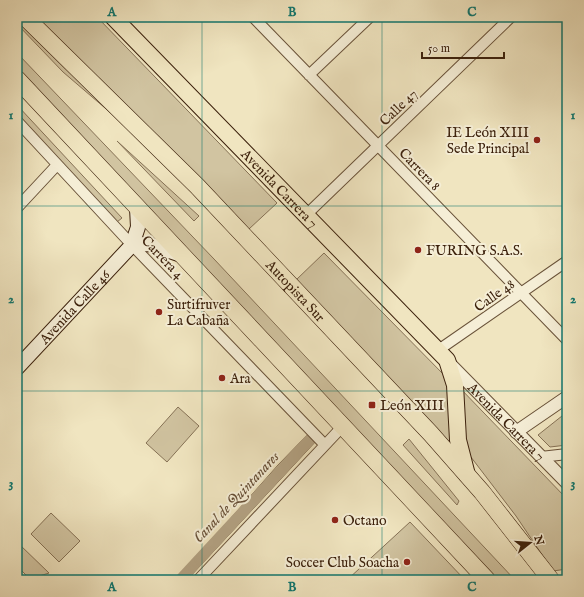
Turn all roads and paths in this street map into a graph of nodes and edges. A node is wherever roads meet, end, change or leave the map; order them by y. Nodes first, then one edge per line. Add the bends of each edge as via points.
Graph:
1 (25, 17) edge
2 (113, 17) edge
3 (252, 17) edge
4 (370, 17) edge
5 (511, 17) edge
6 (309, 75) junction
7 (17, 79) edge
8 (17, 121) edge
9 (378, 146) junction
10 (56, 165) junction
11 (17, 208) edge
12 (137, 208) junction
13 (305, 216) junction
14 (132, 245) junction
15 (184, 256) junction
16 (567, 261) edge
17 (521, 293) junction
18 (567, 340) edge
19 (442, 356) junction
20 (17, 368) edge
21 (567, 397) edge
22 (342, 427) junction
23 (516, 432) junction
24 (325, 445) junction
25 (567, 454) edge
26 (541, 457) junction
27 (468, 475) junction
28 (567, 483) edge
29 (198, 580) edge
30 (487, 580) edge
31 (551, 580) edge

1 - 27 highway, Autopista Sur via 197,186
2 - 13 main road, Avenida Carrera 7
3 - 6 street, Carrera 8
4 - 6 street
5 - 9 street, Calle 47
6 - 9 street, Carrera 8
7 - 12 highway
8 - 10 street, Carrera 4
9 - 13 street, Calle 47
9 - 17 street, Carrera 8
10 - 11 street
10 - 14 street, Carrera 4
12 - 14 main road via 138,227
12 - 15 highway
13 - 19 main road, Avenida Carrera 7
14 - 15 main road via 149,244
14 - 20 main road, Avenida Calle 46
14 - 24 street, Carrera 4
15 - 22 highway
16 - 17 street, Calle 48
17 - 18 street, Carrera 8
17 - 19 street, Calle 48
19 - 23 street, Avenida Carrera 7
19 - 27 main road, Avenida Carrera 7 via 454,385 458,440
21 - 23 street
22 - 24 street
22 - 30 highway
23 - 26 street, Avenida Carrera 7
24 - 29 street
25 - 26 street
26 - 28 street, Avenida Carrera 7
27 - 31 highway, Autopista Sur

